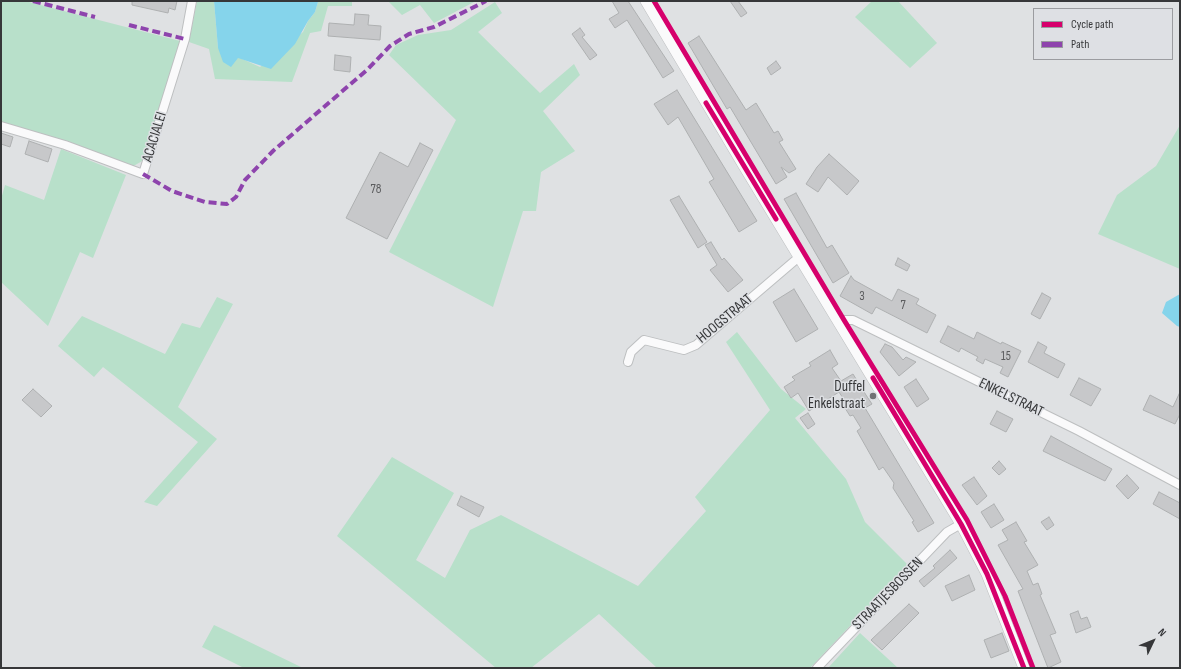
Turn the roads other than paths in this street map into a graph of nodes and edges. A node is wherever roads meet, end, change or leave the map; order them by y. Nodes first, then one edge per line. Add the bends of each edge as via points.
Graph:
1 (192, 1) edge
2 (646, 1) edge
3 (1, 126) edge
4 (799, 257) junction
5 (839, 322) junction
6 (628, 362) dead end
7 (1180, 485) edge
8 (961, 524) junction
9 (817, 668) edge
10 (1024, 668) edge

1 - 3 street, ACACIALEI via 185,39 143,174 65,145
2 - 4 street
4 - 5 street
4 - 6 street, HOOGSTRAAT via 696,345 684,350 644,340 631,352
5 - 7 street, ENKELSTRAAT via 853,320 860,323 1079,431
5 - 8 street
8 - 9 street, STRAATJESBOSSEN via 947,532
8 - 10 street via 987,574

